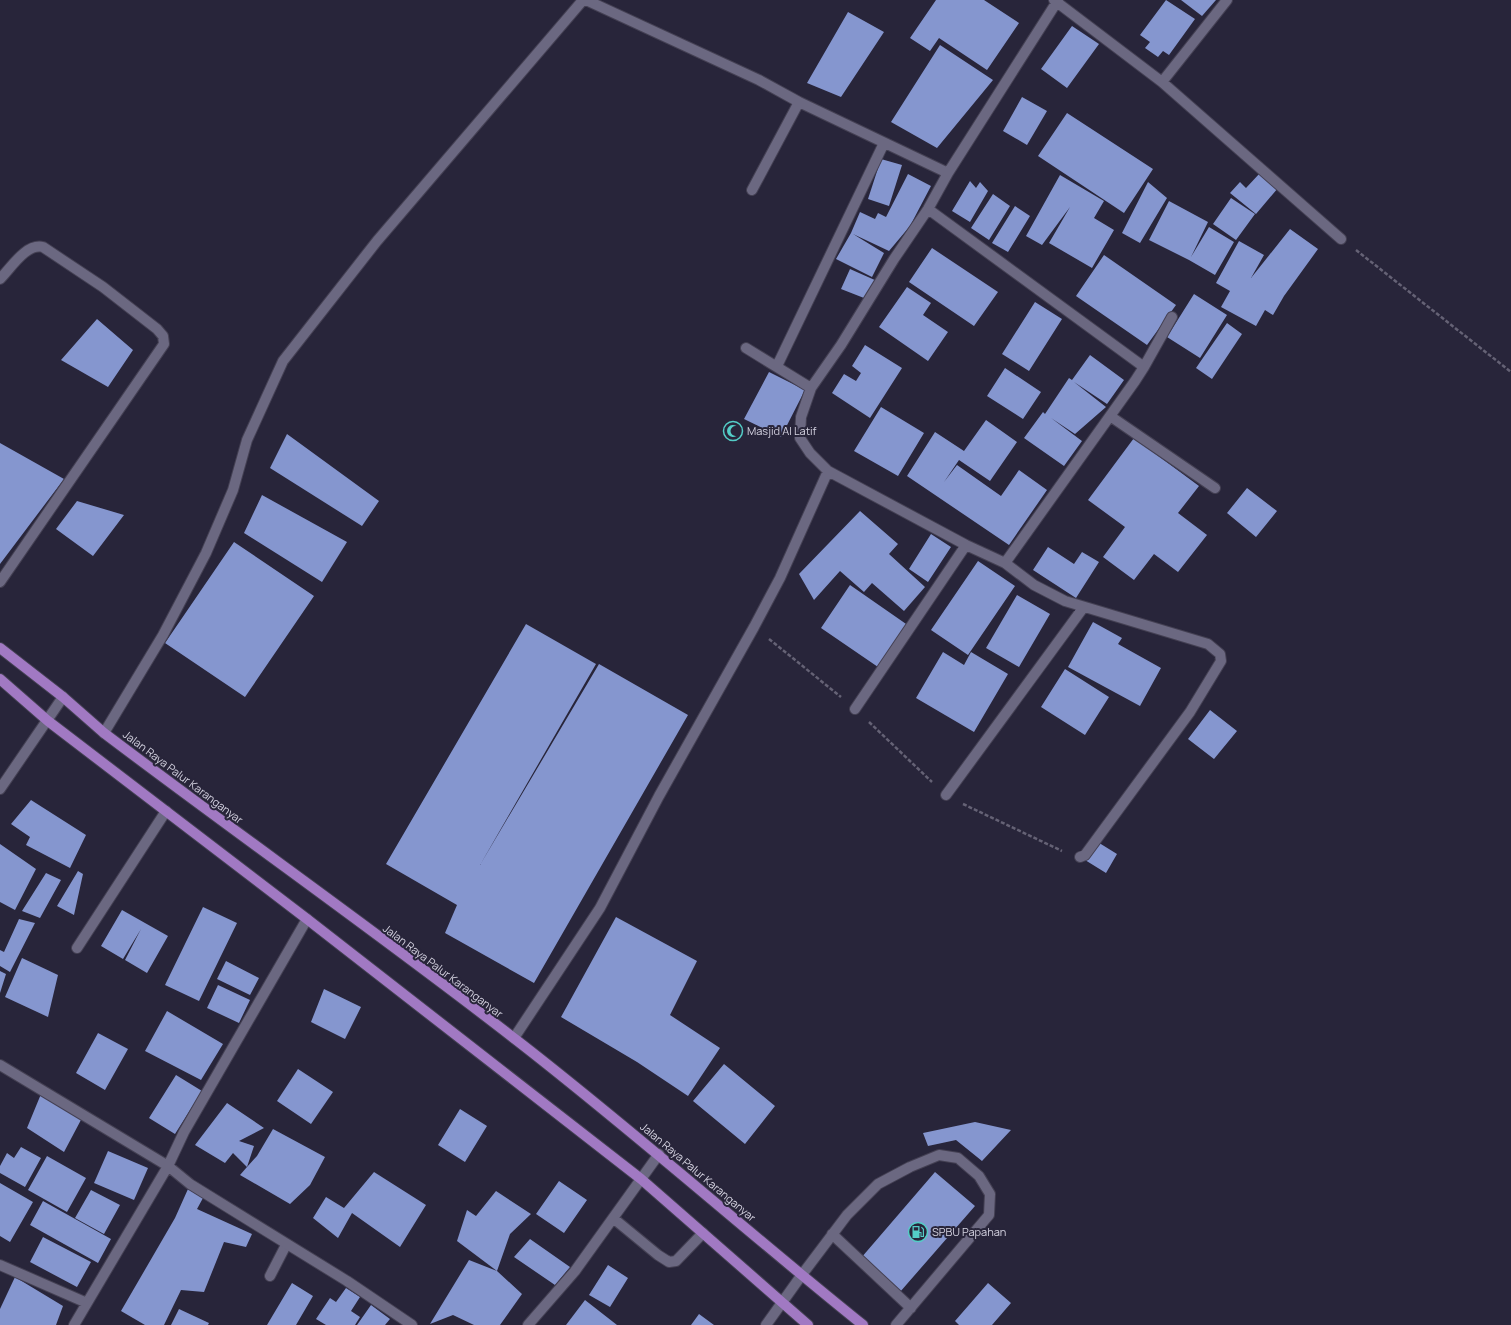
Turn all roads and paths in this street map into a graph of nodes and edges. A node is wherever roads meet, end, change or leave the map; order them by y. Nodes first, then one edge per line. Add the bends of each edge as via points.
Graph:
1 (582, 0) edge
2 (586, 0) edge
3 (1227, 0) edge
4 (1057, 1) edge
5 (1162, 82) junction
6 (799, 102) junction
7 (884, 143) junction
8 (948, 173) junction
9 (752, 190) dead end
10 (928, 209) junction
11 (1341, 239) joint
12 (0, 279) edge
13 (1172, 317) dead end
14 (746, 348) dead end
15 (777, 366) junction
16 (1144, 366) junction
17 (1511, 372) edge
18 (811, 388) junction
19 (1110, 416) junction
20 (828, 471) junction
21 (1215, 488) dead end
22 (966, 545) junction
23 (1005, 562) junction
24 (0, 582) edge
25 (1083, 608) junction
26 (754, 627) junction
27 (0, 648) edge
28 (0, 679) edge
29 (63, 697) junction
30 (855, 709) junction
31 (48, 722) junction
32 (104, 733) junction
33 (0, 789) edge
34 (946, 795) junction
35 (166, 811) junction
36 (1080, 857) joint
37 (306, 919) junction
38 (77, 948) dead end
39 (514, 1038) junction
40 (0, 1065) edge
41 (659, 1154) junction
42 (168, 1166) junction
43 (641, 1179) junction
44 (613, 1218) junction
45 (703, 1232) junction
46 (832, 1234) junction
47 (286, 1245) junction
48 (0, 1265) edge
49 (270, 1276) dead end
50 (802, 1276) junction
51 (86, 1302) junction
52 (782, 1303) junction
53 (911, 1308) junction
54 (74, 1325) edge
55 (412, 1325) edge
56 (528, 1325) edge
57 (766, 1325) edge
58 (808, 1325) edge
59 (863, 1325) edge
60 (896, 1325) edge

1 - 32 street via 377,241 283,360 248,440 233,490 206,553 163,635
2 - 6 street via 759,80
3 - 5 street
4 - 5 street
4 - 8 street
5 - 11 street
6 - 7 street
6 - 9 street
7 - 8 street
7 - 15 street
8 - 10 street
10 - 16 street
10 - 18 street
11 - 17 path
12 - 24 street via 28,250 36,246 43,247 103,287 157,329 163,336 164,344
13 - 16 street
14 - 15 street
15 - 18 street
16 - 19 street
18 - 20 street via 801,417 800,438 810,453
19 - 21 street
19 - 23 street
20 - 22 street
20 - 26 street via 780,578
22 - 23 street
22 - 30 street
23 - 25 street via 1034,584
25 - 34 street
25 - 36 street via 1208,644 1220,654 1221,661 1184,721 1085,855
26 - 30 path
26 - 39 street via 659,796 600,908
27 - 29 main road, Jalan Raya Palur Karanganyar
28 - 31 main road
29 - 31 street
29 - 32 main road, Jalan Raya Palur Karanganyar
30 - 34 path
31 - 33 street
31 - 35 main road
32 - 39 main road, Jalan Raya Palur Karanganyar
34 - 36 path via 1068,854
35 - 37 main road
35 - 38 street
37 - 42 street via 184,1132
37 - 43 main road
39 - 41 main road, Jalan Raya Palur Karanganyar
40 - 42 street
41 - 43 street
41 - 50 main road, Jalan Raya Palur Karanganyar
42 - 47 street via 190,1184
42 - 51 street
43 - 44 street
43 - 45 main road
44 - 45 street via 670,1262 676,1261
44 - 56 street via 575,1271
45 - 52 main road
46 - 50 street
46 - 53 street
46 - 53 street via 878,1184 939,1155 958,1158 979,1176 990,1194 989,1215
47 - 49 street
47 - 55 street via 347,1281
48 - 51 street
50 - 52 street
50 - 59 main road, Jalan Raya Palur Karanganyar
51 - 54 street
52 - 57 street
52 - 58 main road
53 - 60 street

